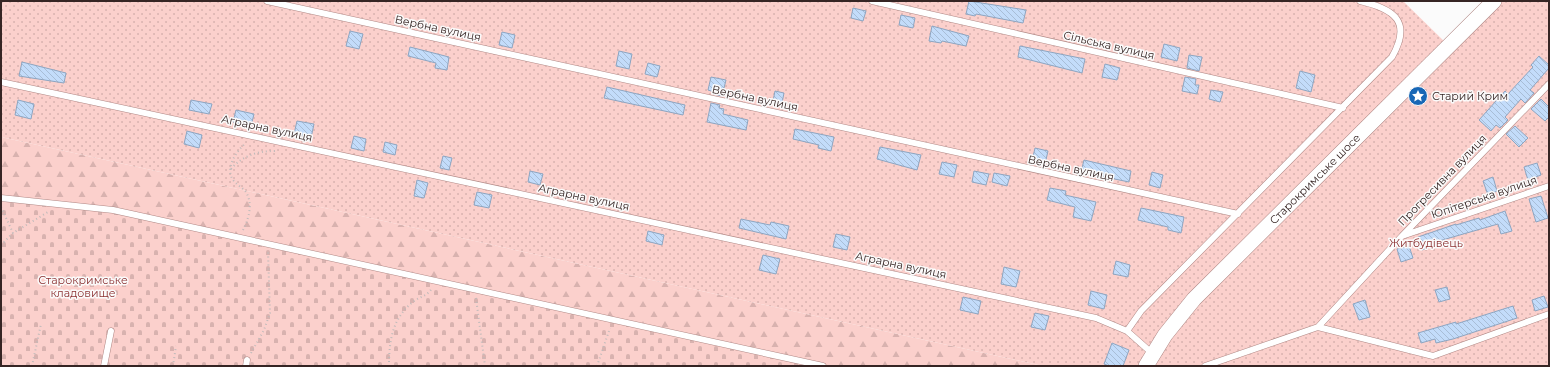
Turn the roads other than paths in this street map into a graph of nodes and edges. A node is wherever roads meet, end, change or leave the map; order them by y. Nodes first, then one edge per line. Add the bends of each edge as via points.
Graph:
1 (267, 1) edge
2 (872, 1) edge
3 (1360, 1) edge
4 (1494, 1) edge
5 (1, 82) edge
6 (1549, 84) edge
7 (1343, 108) junction
8 (1549, 186) edge
9 (1, 198) edge
10 (1238, 214) junction
11 (1402, 236) junction
12 (1549, 314) edge
13 (1318, 326) junction
14 (111, 330) dead end
15 (1126, 331) junction
16 (1150, 360) edge
17 (104, 366) edge
18 (823, 366) edge
19 (1205, 366) edge

1 - 10 lane, Вербна вулиця
2 - 7 lane, Сільська вулиця
3 - 7 lane via 1374,4 1392,13 1400,24 1402,35 1392,57
4 - 16 street, Старокримське шосе via 1194,299 1165,335
5 - 15 lane, Аграрна вулиця via 1096,318
6 - 11 lane, Прогресивна вулиця
7 - 10 lane
8 - 11 lane, Юпітерська вулиця
9 - 18 lane via 113,210
10 - 15 lane via 1141,311
11 - 13 lane, Прогресивна вулиця
12 - 13 lane via 1433,356
13 - 19 lane
14 - 17 lane
15 - 16 lane, Аграрна вулиця

